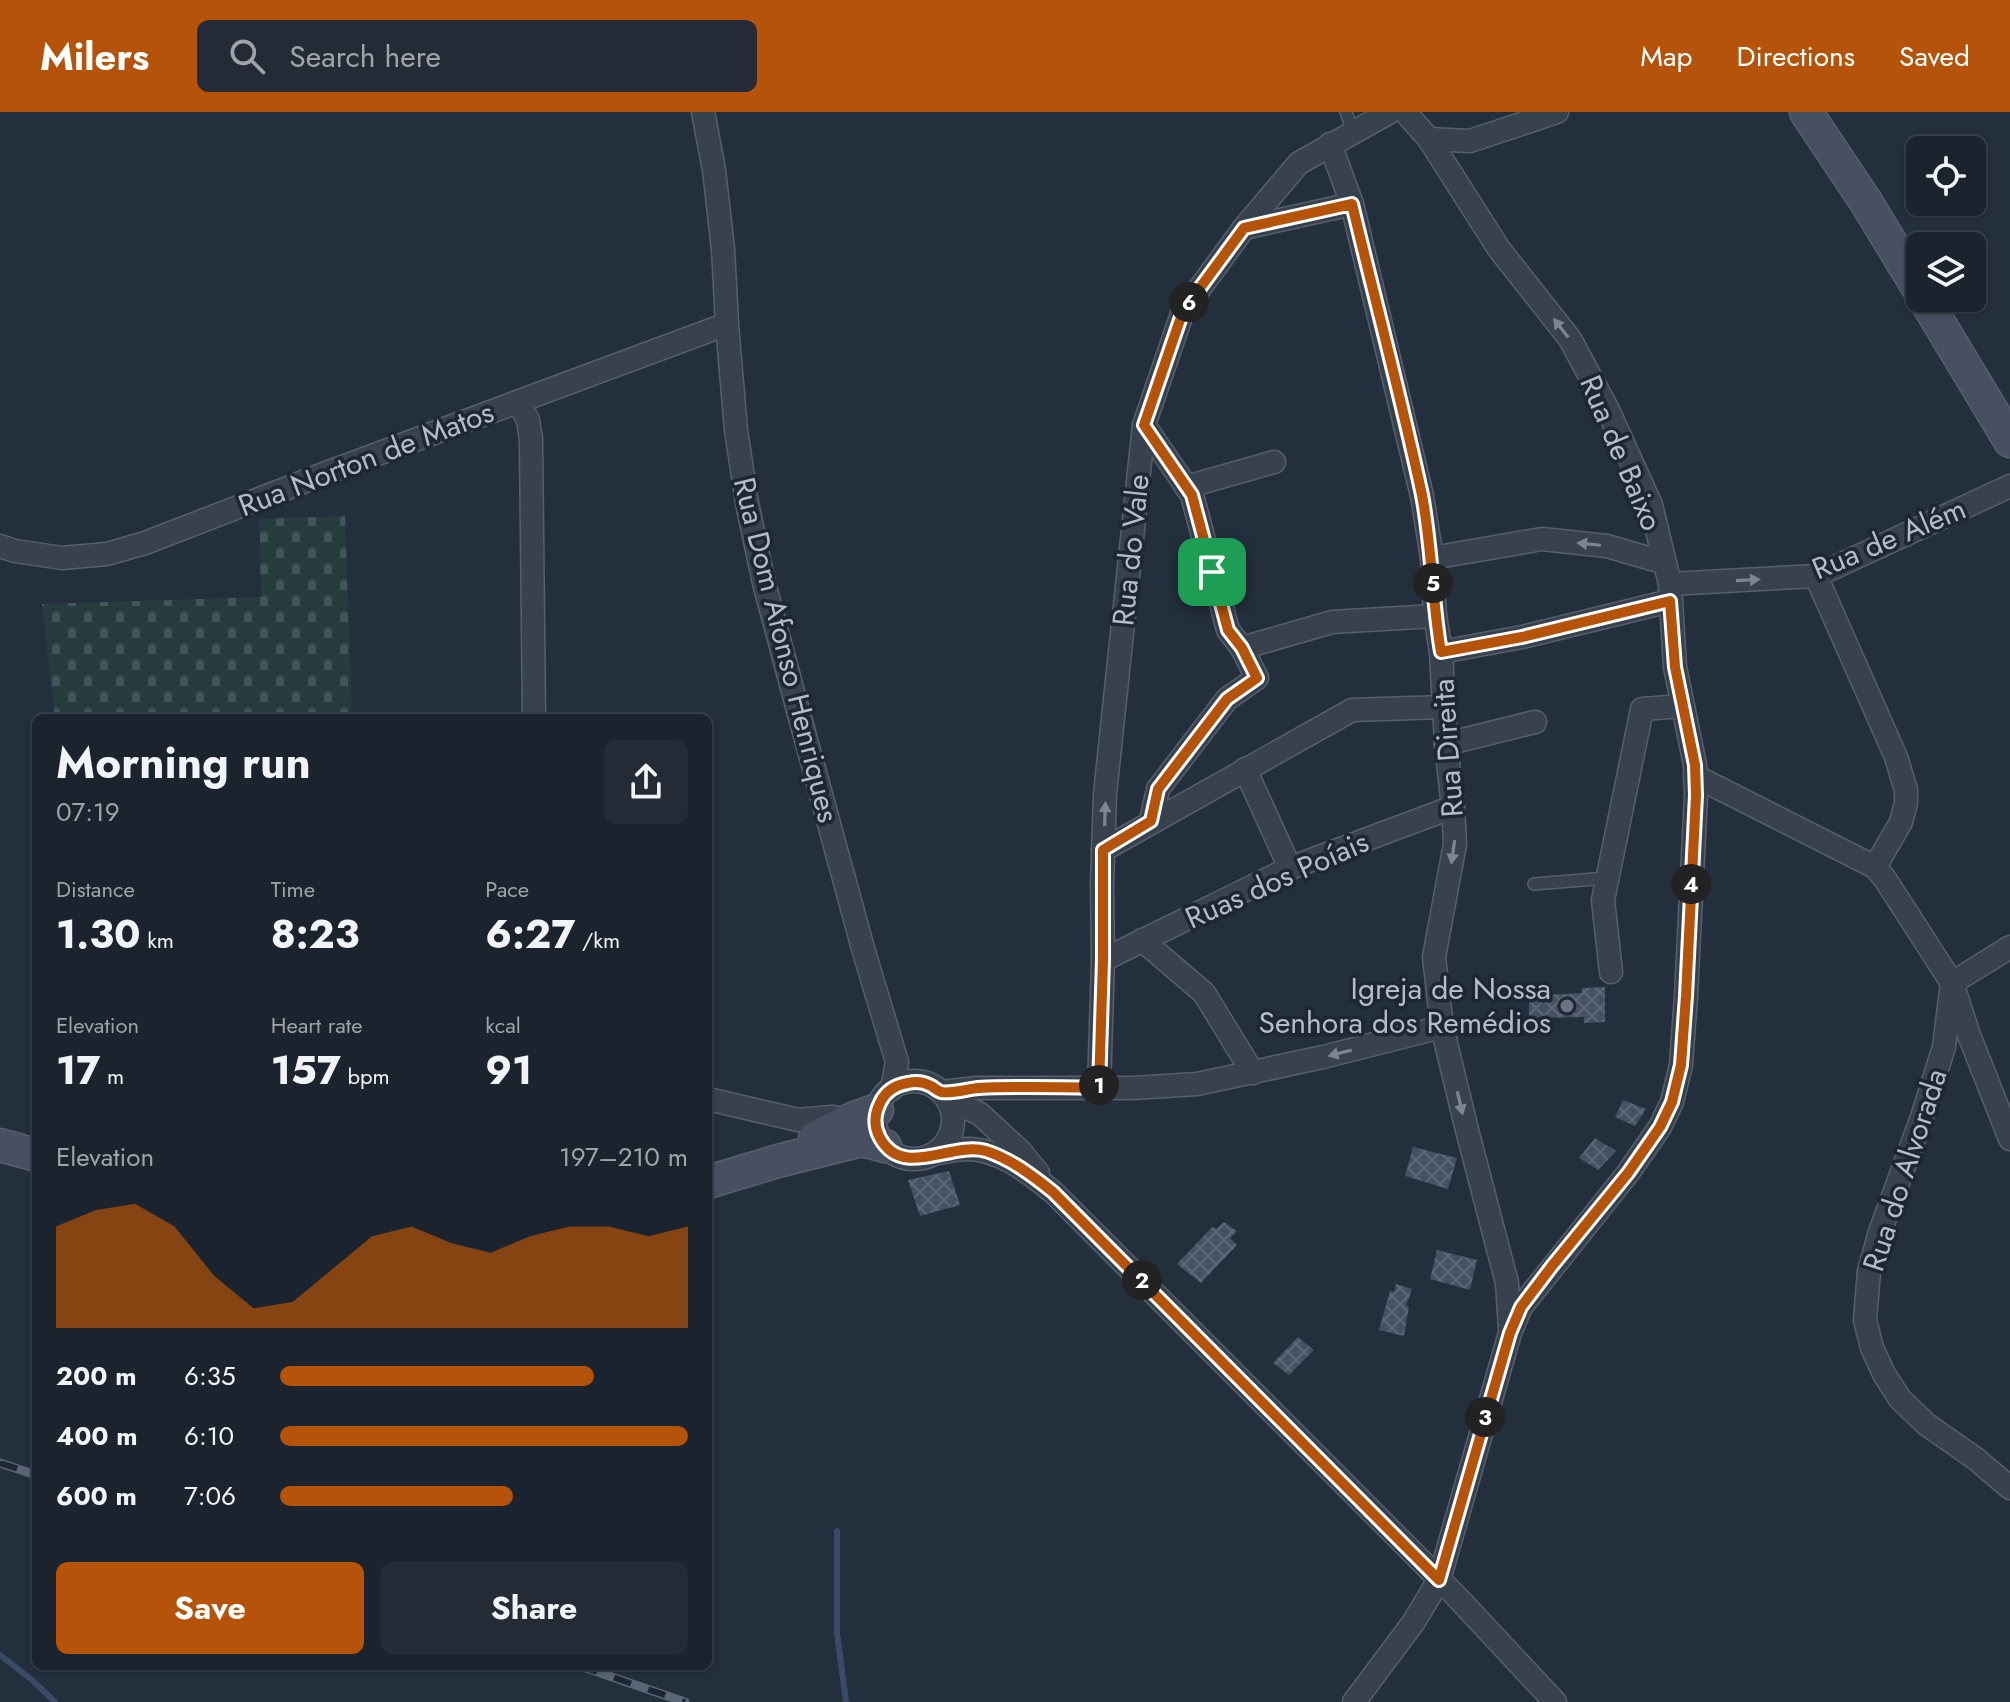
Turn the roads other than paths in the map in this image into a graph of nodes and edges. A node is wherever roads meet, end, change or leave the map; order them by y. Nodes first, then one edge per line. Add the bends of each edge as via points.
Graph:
1 (703, 112) edge
2 (1390, 112) edge
3 (1405, 112) edge
4 (1806, 112) edge
5 (1549, 113) edge
6 (1350, 122) edge
7 (1429, 139) junction
8 (1330, 144) junction
9 (1352, 204) junction
10 (1244, 228) junction
11 (1906, 268) edge
12 (1932, 312) edge
13 (727, 324) junction
14 (518, 402) junction
15 (1144, 425) junction
16 (2010, 441) edge
17 (1274, 462) dead end
18 (2010, 486) edge
19 (1186, 487) junction
20 (0, 546) edge
21 (1432, 558) junction
22 (1816, 576) junction
23 (1668, 583) junction
24 (1435, 616) junction
25 (1242, 648) junction
26 (1441, 652) junction
27 (1683, 706) junction
28 (1444, 707) junction
29 (534, 714) edge
30 (1535, 722) dead end
31 (1446, 744) junction
32 (1245, 769) junction
33 (1695, 776) junction
34 (1453, 807) junction
35 (1151, 821) junction
36 (1103, 850) junction
37 (1875, 867) junction
38 (1290, 868) junction
39 (1607, 878) junction
40 (1534, 884) dead end
41 (1142, 940) junction
42 (2010, 947) edge
43 (1103, 960) junction
44 (1611, 972) dead end
45 (1952, 983) junction
46 (1442, 1027) junction
47 (890, 1038) junction
48 (1253, 1073) junction
49 (1021, 1087) junction
50 (1099, 1088) junction
51 (940, 1093) junction
52 (712, 1100) edge
53 (766, 1114) junction
54 (877, 1114) junction
55 (980, 1114) junction
56 (2010, 1139) edge
57 (0, 1145) edge
58 (32, 1154) edge
59 (934, 1154) junction
60 (778, 1161) junction
61 (712, 1181) edge
62 (1053, 1192) junction
63 (1510, 1333) junction
64 (2010, 1488) edge
65 (1439, 1580) junction
66 (1354, 1702) edge
67 (1555, 1702) edge

1 - 13 street, Rua Dom Afonso Henriques via 723,249
2 - 6 street, Rua do Vale
3 - 7 street, Rua de Baixo
4 - 11 street
5 - 7 street via 1470,141
6 - 8 street, Rua do Vale
23 -> 7 street, Rua de Baixo via 1651,505 1570,339 1499,249
8 - 9 street, Rua Direita
8 - 10 street, Rua do Vale via 1299,163
9 - 10 street
9 - 21 street, Rua Direita
10 - 15 street, Rua do Vale via 1183,311
12 - 16 street
13 - 14 street, Rua Norton de Matos
13 - 47 street, Rua Dom Afonso Henriques via 740,462 764,583
14 - 20 street, Rua Norton de Matos via 107,554 62,558
14 - 29 street via 531,439
15 - 19 street
36 -> 15 street, Rua do Vale
17 - 19 street
18 - 22 street, Rua de Além
19 - 25 street via 1228,630
23 -> 21 street via 1607,546 1542,539
21 - 24 street, Rua Direita
23 -> 22 street, Rua de Além
22 - 37 street via 1906,790 1901,822
23 - 26 street via 1522,637
23 - 27 street, Rua de Baixo
24 - 25 street via 1332,622
24 - 26 street, Rua Direita
25 - 35 street via 1257,678 1227,699 1158,789
26 - 28 street, Rua Direita
27 - 33 street, Rua de Baixo
27 - 39 street via 1642,709
28 - 31 street, Rua Direita
28 - 32 street via 1352,710
30 - 31 street
31 - 34 street, Rua Direita
32 - 35 street
32 - 38 street
33 - 37 street
33 - 63 street, Rua de Baixo via 1686,996 1681,1065 1672,1102 1628,1173 1521,1307
34 - 38 street, Ruas dos Poíais
34 -> 46 street, Rua Direita via 1455,844 1434,957
35 - 36 street
36 - 43 street, Rua do Vale
37 - 45 street
38 - 41 street, Ruas dos Poíais
39 - 40 lane
39 - 44 street via 1603,900
41 - 43 street, Ruas dos Poíais
41 - 48 street via 1204,993
42 - 45 street
43 - 50 street, Rua do Vale
45 - 56 street
45 - 64 street, Rua do Alvorada via 1944,1047 1869,1271 1865,1320 1872,1348 1900,1399
46 -> 48 street
46 -> 63 street, Rua Direita via 1507,1283
47 - 51 street, Rua Dom Afonso Henriques
47 - 54 street, Rua Dom Afonso Henriques via 897,1062
48 - 50 street via 1197,1084
49 - 50 street
49 - 51 street
49 - 55 street via 990,1098
51 - 54 street via 924,1083 902,1084
51 - 55 street
51 - 59 street via 952,1110 953,1123 944,1146
52 - 53 street
53 - 54 street
53 - 54 street via 798,1120
54 - 59 street via 896,1155 922,1159
54 - 60 street
54 - 60 street via 862,1140
55 - 62 street
57 - 58 street
59 - 62 street via 985,1151 1026,1171
60 - 61 street
62 - 65 street
63 - 65 street
65 - 66 street
65 - 67 street

